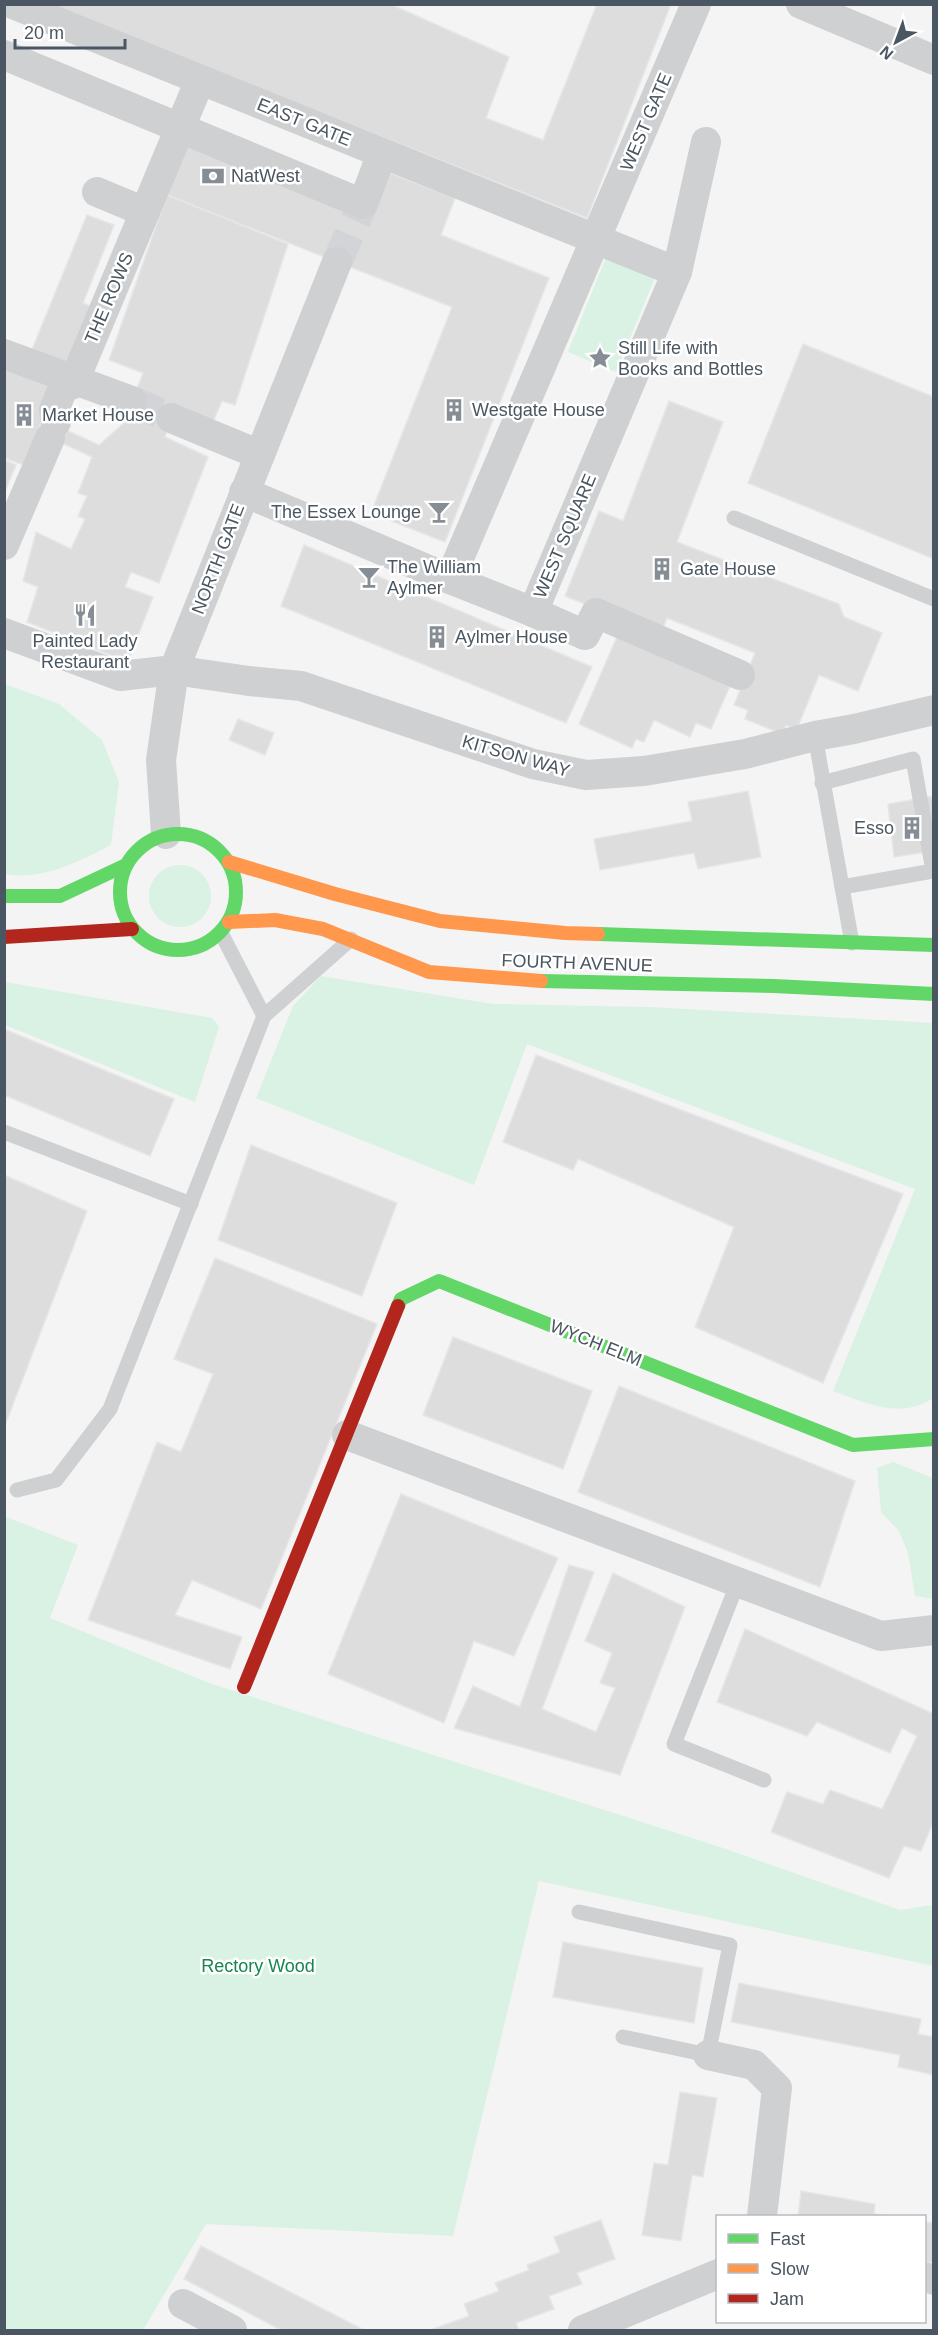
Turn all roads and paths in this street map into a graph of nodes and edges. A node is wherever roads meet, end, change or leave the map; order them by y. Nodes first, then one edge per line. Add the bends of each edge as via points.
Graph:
1 (12, 4) edge
2 (696, 4) edge
3 (801, 4) edge
4 (4, 55) edge
5 (933, 60) edge
6 (200, 80) junction
7 (180, 128) junction
8 (706, 142) dead end
9 (382, 153) junction
10 (97, 192) dead end
11 (145, 212) junction
12 (596, 239) junction
13 (337, 262) tunnel mouth
14 (677, 272) junction
15 (4, 354) edge
16 (70, 390) junction
17 (132, 401) tunnel mouth
18 (171, 418) tunnel mouth
19 (50, 438) dead end
20 (260, 455) junction
21 (244, 492) junction
22 (734, 518) dead end
23 (4, 545) edge
24 (450, 579) junction
25 (933, 599) edge
26 (533, 612) junction
27 (4, 633) edge
28 (174, 670) junction
29 (740, 675) dead end
30 (933, 710) edge
31 (814, 736) junction
32 (822, 783) junction
33 (166, 834) junction
34 (229, 862) junction
35 (126, 865) junction
36 (842, 887) junction
37 (4, 896) edge
38 (225, 927) junction
39 (132, 929) junction
40 (4, 937) edge
41 (351, 939) junction
42 (852, 943) junction
43 (933, 945) edge
44 (933, 994) edge
45 (264, 1016) junction
46 (4, 1132) edge
47 (191, 1204) junction
48 (346, 1434) junction
49 (933, 1439) edge
50 (17, 1490) dead end
51 (738, 1582) junction
52 (933, 1630) edge
53 (244, 1687) dead end
54 (764, 1780) dead end
55 (579, 1912) dead end
56 (623, 2037) dead end
57 (708, 2055) junction
58 (762, 2215) edge
59 (716, 2274) edge
60 (183, 2304) dead end
61 (232, 2331) edge
62 (583, 2331) edge

1 - 6 street, EAST GATE
2 - 12 street, WEST GATE
3 - 5 street
4 - 7 street
6 - 7 street, THE ROWS
6 - 9 street, EAST GATE
7 - 9 street via 363,204
7 - 11 street, THE ROWS
8 - 14 street
9 - 12 street, EAST GATE
10 - 11 street
11 - 16 street, THE ROWS
12 - 14 street, EAST GATE
12 - 24 street
13 - 20 street, NORTH GATE
14 - 26 street, WEST SQUARE
15 - 16 street
16 - 17 street
18 - 20 street
19 - 23 street
20 - 21 street, NORTH GATE
21 - 24 street
21 - 28 street, NORTH GATE
22 - 25 lane
24 - 26 street
26 - 29 street, WEST SQUARE via 585,635 596,612
27 - 28 street, KITSON WAY via 120,676
28 - 31 street, KITSON WAY via 301,686 533,764 586,776 745,754
28 - 33 street, NORTH GATE via 161,760
30 - 31 street, KITSON WAY
31 - 32 lane
32 - 36 lane
32 - 36 lane via 913,759 933,871
33 - 34 street via 202,838
33 - 35 street via 150,840
34 - 38 street via 237,892 235,908
34 - 42 street, FOURTH AVENUE via 440,921 565,933
35 - 37 street via 60,896
35 - 39 street via 119,898
36 - 42 lane
38 - 39 street via 204,944 185,950 147,942
38 - 41 street, FOURTH AVENUE via 275,920
38 - 45 lane
39 - 40 street
41 - 44 street, FOURTH AVENUE via 429,972 560,983
41 - 45 lane
42 - 43 street, FOURTH AVENUE
45 - 47 lane
46 - 47 lane
47 - 50 lane via 111,1409 56,1480
48 - 49 street, WYCH ELM via 402,1299 439,1281 854,1445
48 - 51 street
48 - 53 street, WYCH ELM
51 - 52 street via 881,1636
51 - 54 lane via 674,1744
55 - 57 lane via 730,1945
56 - 57 lane
57 - 58 street via 754,2065 777,2088
59 - 62 street
60 - 61 street

